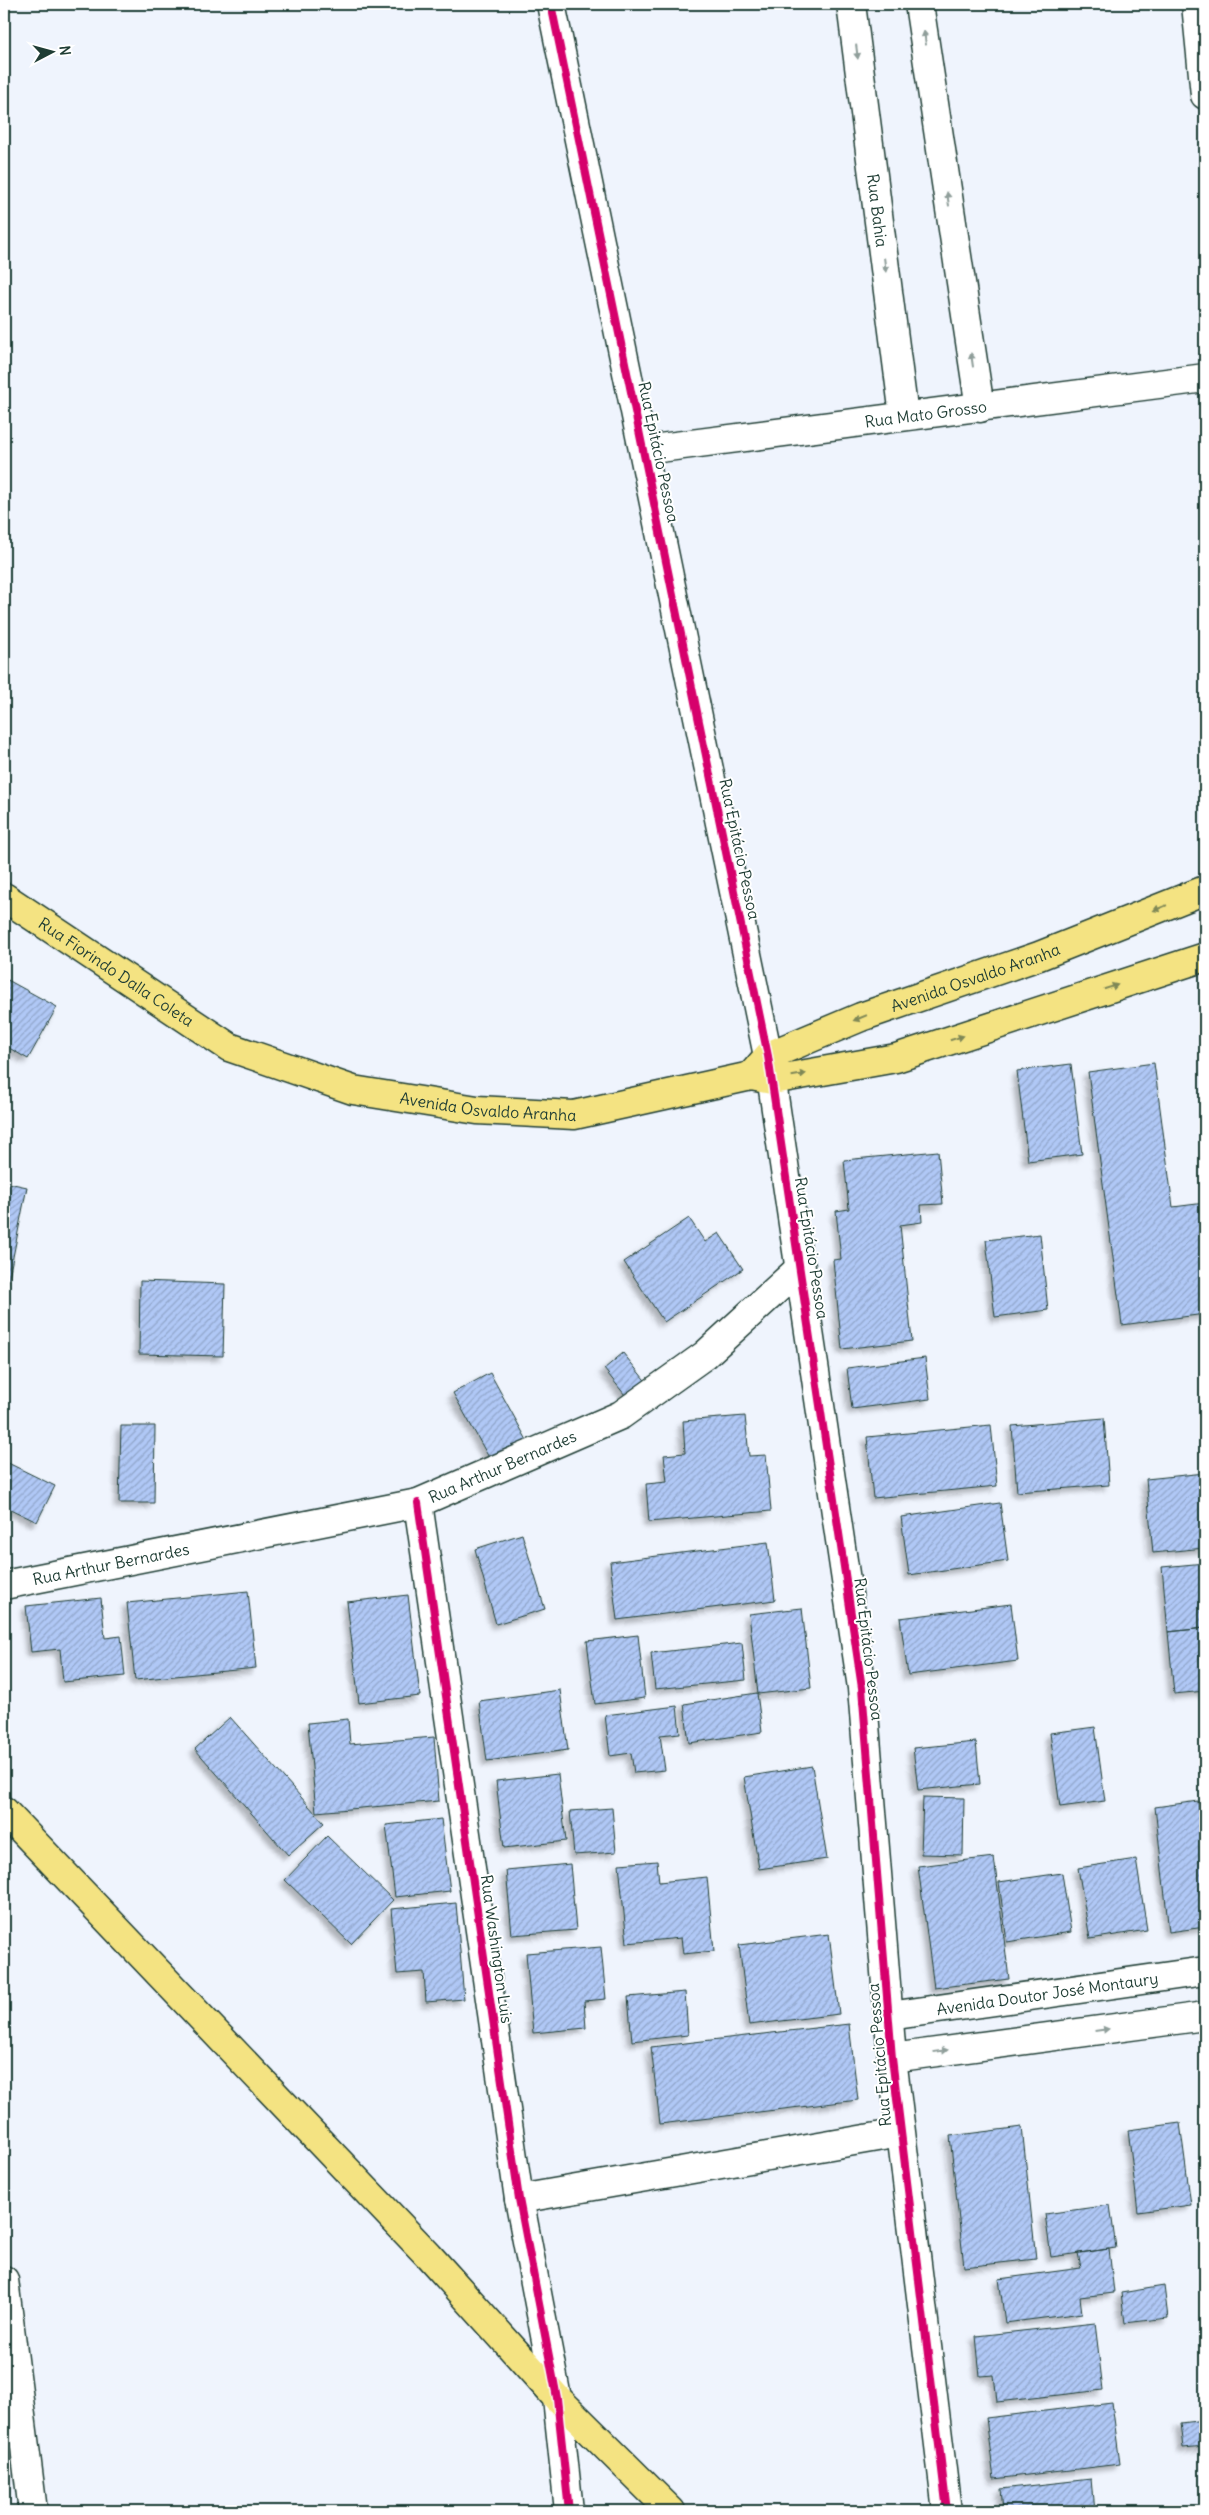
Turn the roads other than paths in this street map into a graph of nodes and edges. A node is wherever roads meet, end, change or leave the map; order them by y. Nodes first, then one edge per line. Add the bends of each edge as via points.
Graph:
1 (551, 4) edge
2 (851, 4) edge
3 (919, 4) edge
4 (1196, 4) edge
5 (1205, 95) edge
6 (1205, 378) edge
7 (980, 408) junction
8 (904, 416) junction
9 (644, 450) junction
10 (1205, 890) edge
11 (4, 897) edge
12 (1205, 957) edge
13 (229, 1046) joint
14 (764, 1071) junction
15 (801, 1267) junction
16 (418, 1503) junction
17 (4, 1585) edge
18 (4, 1811) edge
19 (1205, 1971) edge
20 (889, 2016) junction
21 (1205, 2016) edge
22 (892, 2058) junction
23 (900, 2133) junction
24 (519, 2199) junction
25 (4, 2280) edge
26 (557, 2398) junction
27 (33, 2511) edge
28 (569, 2511) edge
29 (671, 2511) edge
30 (947, 2511) edge

1 - 9 street, Rua Epitácio Pessoa
2 -> 8 street, Rua Bahia
7 -> 3 street
4 - 5 street
6 - 7 street, Rua Mato Grosso
7 - 8 street, Rua Mato Grosso
8 - 9 street, Rua Mato Grosso
9 - 14 street, Rua Epitácio Pessoa
10 -> 14 main road, Avenida Osvaldo Aranha via 1039,956 861,1017
11 - 13 main road, Rua Fiorindo Dalla Coleta
14 -> 12 main road, Avenida Osvaldo Aranha via 896,1058
13 - 14 main road, Avenida Osvaldo Aranha via 353,1090 477,1110 574,1115
14 - 15 street, Rua Epitácio Pessoa
15 - 16 street, Rua Arthur Bernardes via 705,1355 621,1415
15 - 20 street, Rua Epitácio Pessoa via 862,1688
16 - 17 street, Rua Arthur Bernardes
16 - 24 street, Rua Washington Luis
18 - 26 main road via 429,2256
19 - 20 street, Avenida Doutor José Montaury
20 - 22 street, Rua Epitácio Pessoa
22 -> 21 street
22 - 23 street, Rua Epitácio Pessoa
23 - 24 street
23 - 30 street, Rua Epitácio Pessoa
24 - 26 street, Rua Washington Luis
25 - 27 street
26 - 28 street, Rua Washington Luis
26 - 29 main road

